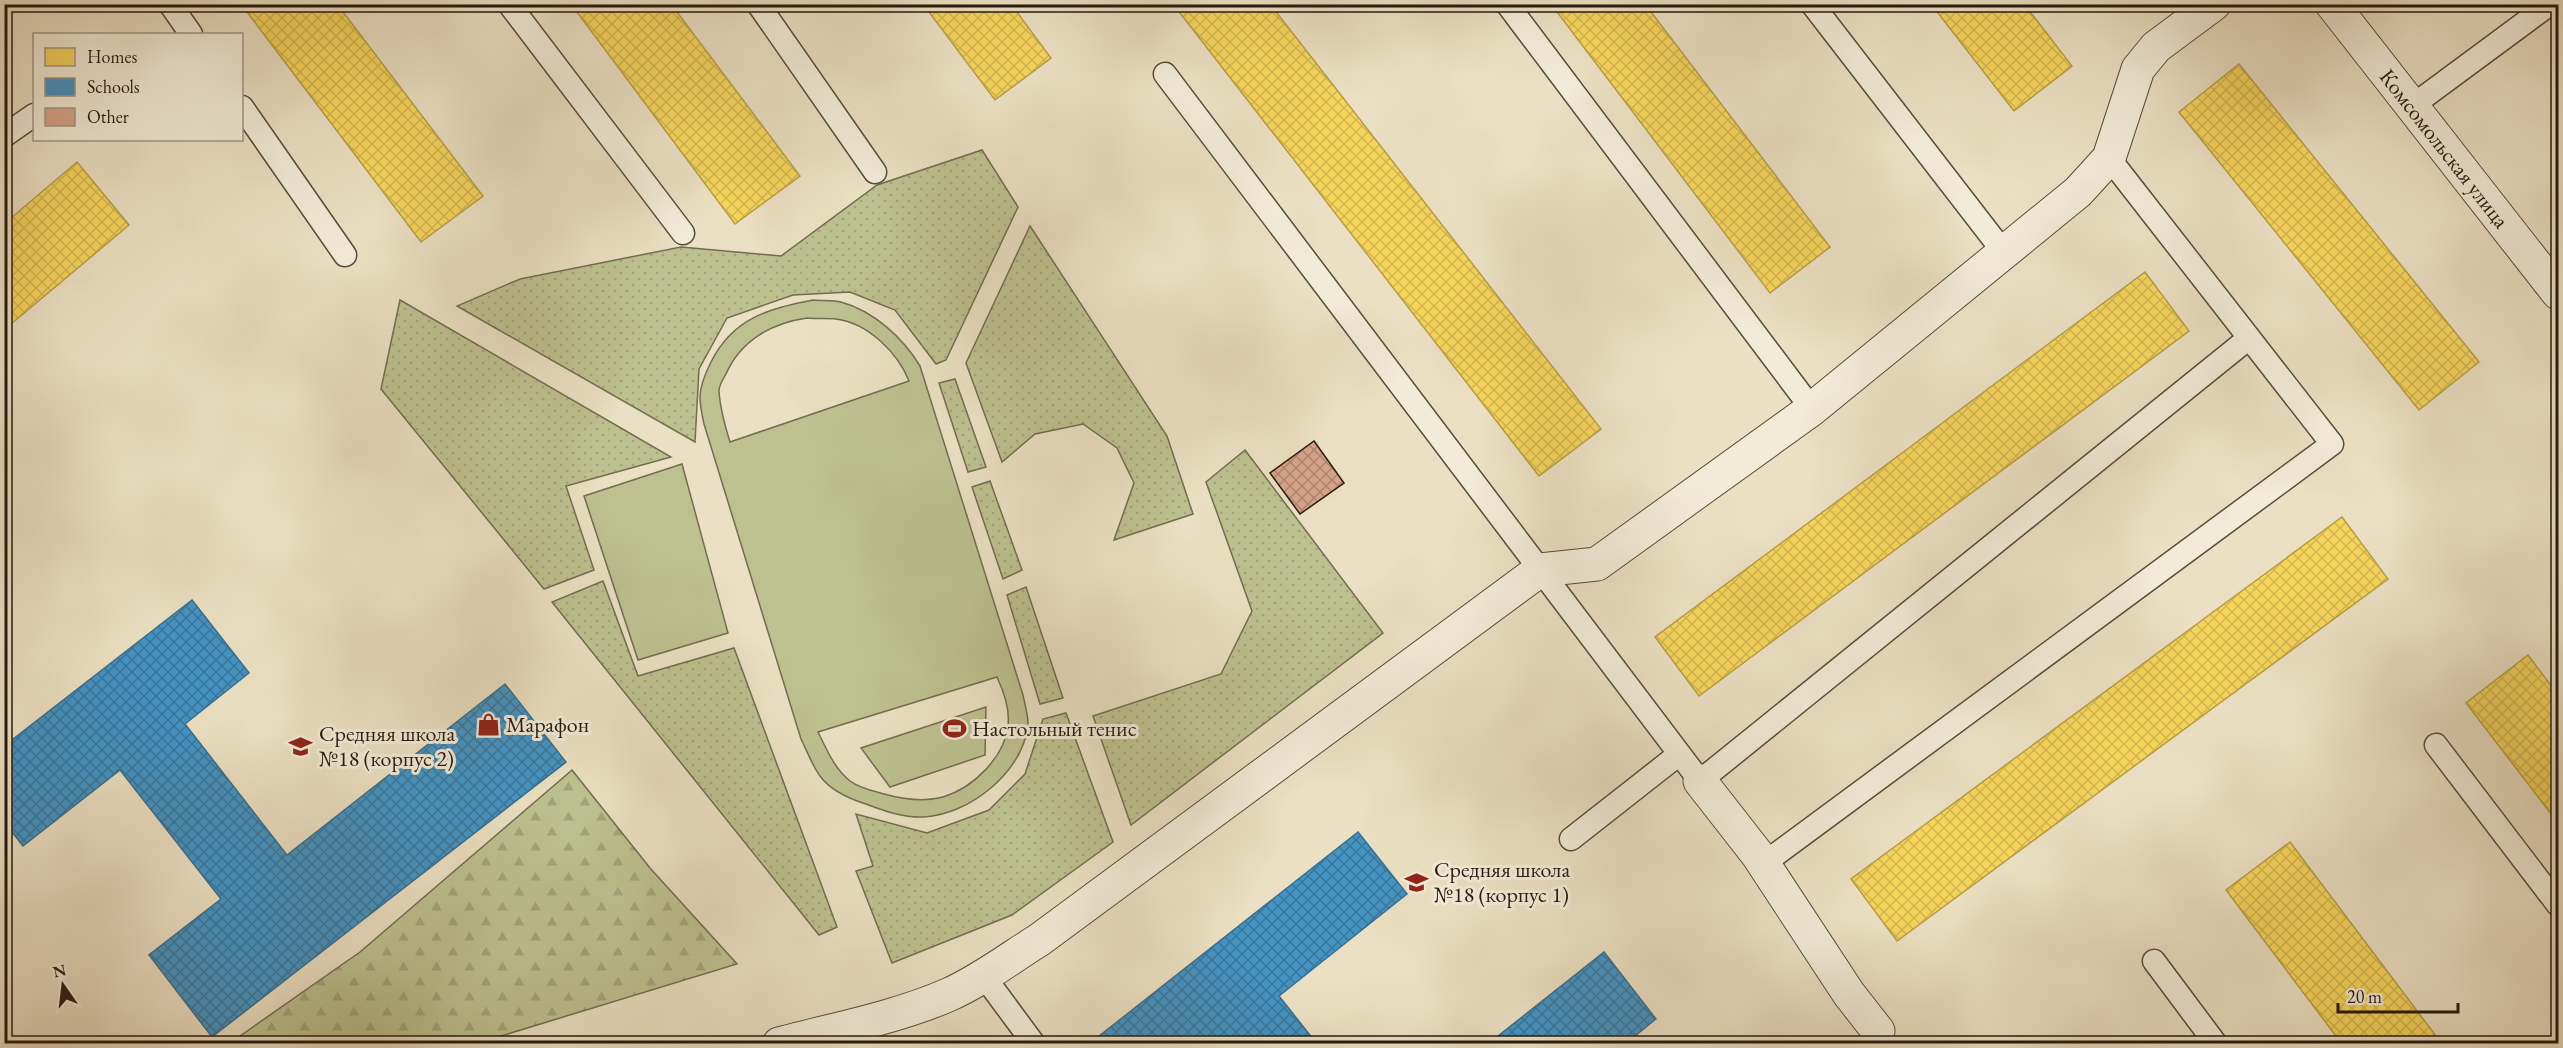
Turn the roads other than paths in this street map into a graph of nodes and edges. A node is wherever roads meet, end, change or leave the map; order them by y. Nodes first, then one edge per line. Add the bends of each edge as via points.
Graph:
1 (170, 4) edge
2 (509, 4) edge
3 (758, 4) edge
4 (1507, 4) edge
5 (1812, 4) edge
6 (2214, 4) edge
7 (2332, 4) edge
8 (2550, 4) edge
9 (190, 33) edge
10 (1165, 74) dead end
11 (2412, 106) junction
12 (243, 108) edge
13 (33, 116) edge
14 (4, 136) edge
15 (2109, 158) junction
16 (875, 172) dead end
17 (683, 233) dead end
18 (2005, 254) junction
19 (345, 255) dead end
20 (2559, 293) edge
21 (2249, 338) junction
22 (1812, 409) junction
23 (1540, 570) junction
24 (2436, 745) dead end
25 (1678, 755) junction
26 (1700, 781) junction
27 (1571, 839) dead end
28 (1763, 864) junction
29 (2559, 905) edge
30 (2154, 961) dead end
31 (983, 975) junction
32 (1878, 1031) dead end
33 (779, 1044) edge
34 (1034, 1044) edge
35 (2216, 1044) edge

1 - 9 lane
2 - 17 lane
3 - 16 lane
4 - 22 lane
5 - 18 lane
6 - 15 street via 2156,47 2138,69
7 - 11 street, Комсомольская улица
8 - 11 lane
10 - 23 lane
11 - 20 street, Комсомольская улица
12 - 19 lane
13 - 14 lane
15 - 18 street via 2078,192
15 - 21 lane
18 - 22 street
21 - 26 lane
21 - 28 lane via 2331,444
22 - 23 street via 1597,564
23 - 25 lane
23 - 31 street via 1048,932
24 - 29 lane
25 - 26 lane
25 - 27 lane
26 - 28 street
28 - 32 street
30 - 35 lane
31 - 33 street via 948,995
31 - 34 lane

